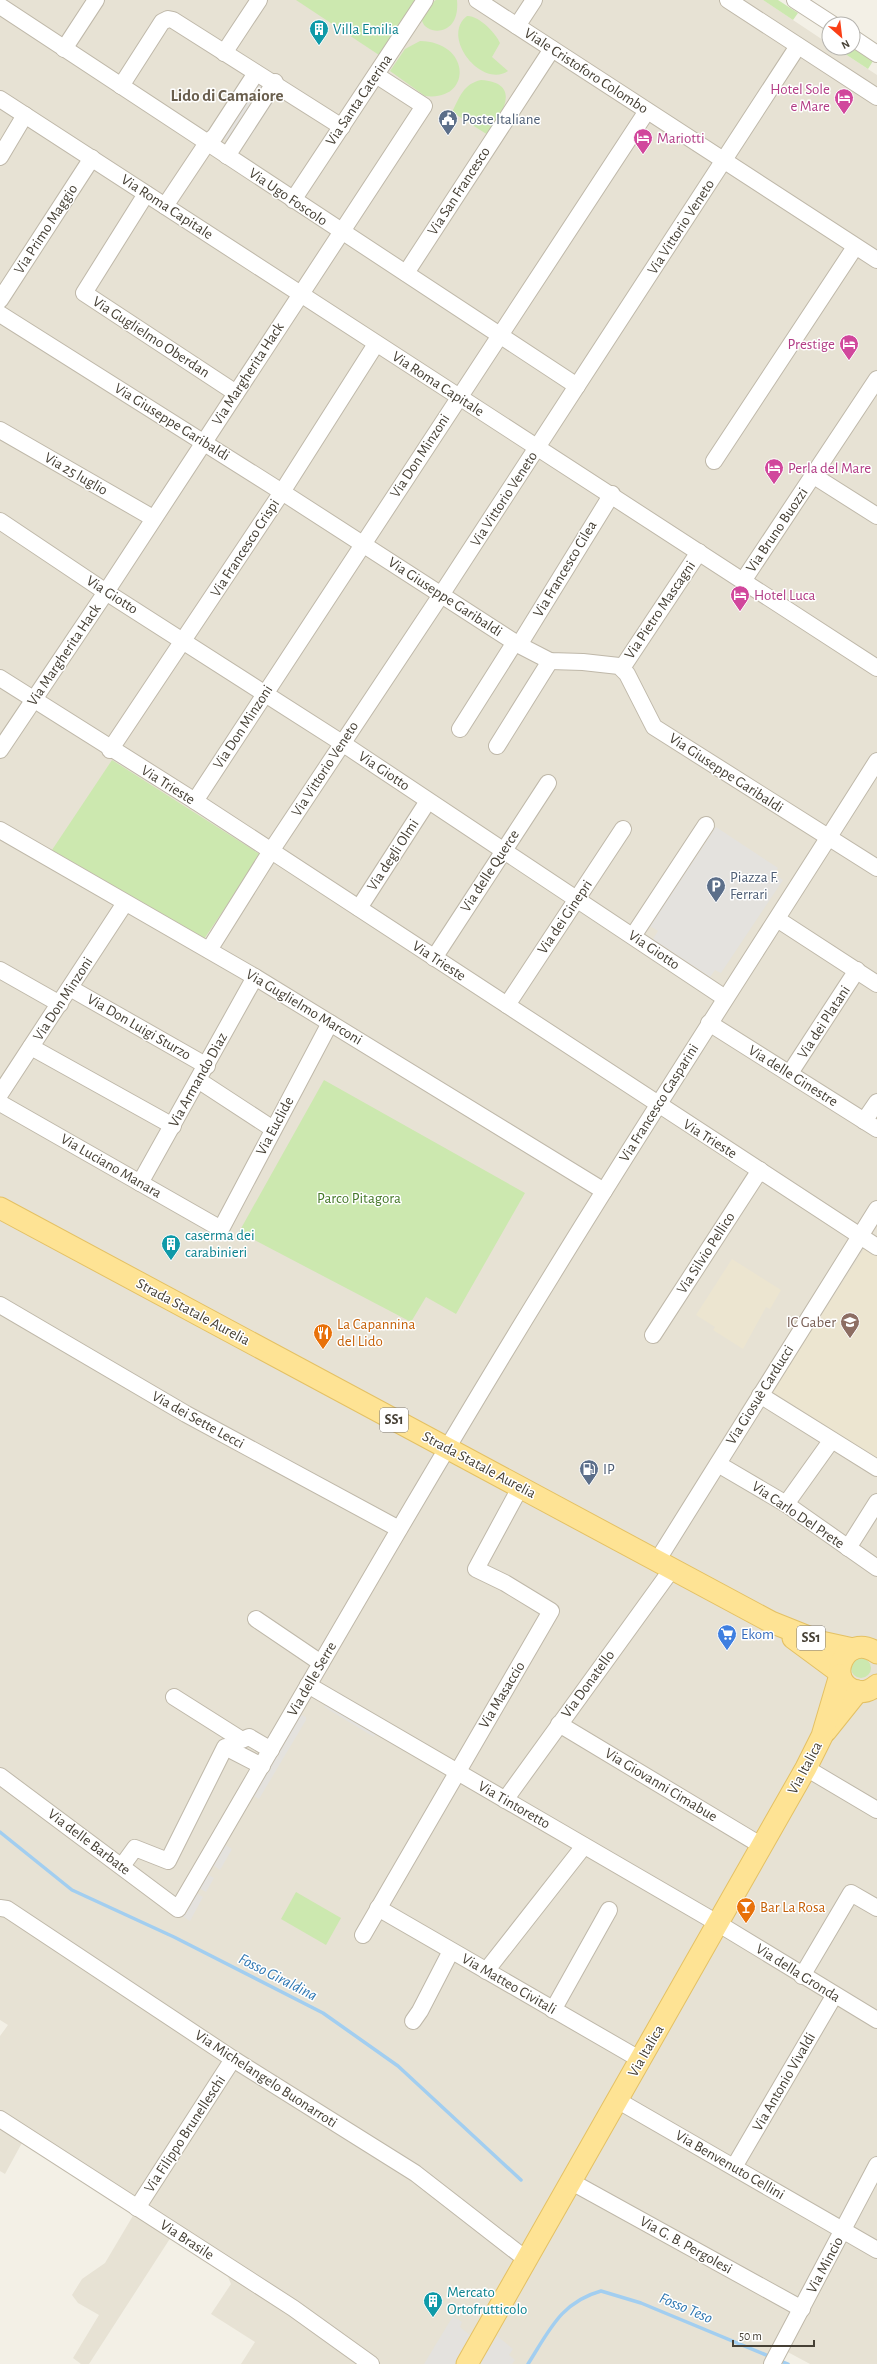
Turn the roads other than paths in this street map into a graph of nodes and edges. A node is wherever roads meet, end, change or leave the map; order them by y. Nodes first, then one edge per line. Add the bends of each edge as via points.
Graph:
1 (96, 0) edge
2 (259, 0) edge
3 (426, 0) edge
4 (477, 0) edge
5 (534, 0) edge
6 (728, 0) edge
7 (795, 0) edge
8 (0, 6) edge
9 (821, 17) edge
10 (517, 26) junction
11 (861, 43) edge
12 (798, 46) junction
13 (64, 49) junction
14 (552, 49) junction
15 (224, 53) junction
16 (877, 54) edge
17 (256, 73) junction
18 (376, 75) junction
19 (274, 82) junction
20 (121, 86) junction
21 (877, 97) edge
22 (0, 99) edge
23 (647, 111) junction
24 (25, 115) junction
25 (342, 127) junction
26 (207, 144) junction
27 (227, 156) junction
28 (0, 157) edge
29 (92, 158) junction
30 (724, 162) junction
31 (146, 194) junction
32 (293, 200) junction
33 (165, 206) junction
34 (341, 232) junction
35 (856, 247) junction
36 (877, 260) edge
37 (406, 273) junction
38 (301, 294) junction
39 (0, 300) edge
40 (0, 314) edge
41 (498, 336) junction
42 (376, 344) junction
43 (877, 379) edge
44 (577, 386) junction
45 (236, 393) junction
46 (459, 397) junction
47 (0, 430) edge
48 (204, 442) junction
49 (538, 447) junction
50 (714, 461) dead end
51 (814, 476) junction
52 (282, 492) junction
53 (612, 494) junction
54 (877, 516) edge
55 (153, 518) junction
56 (0, 521) edge
57 (363, 544) junction
58 (699, 552) junction
59 (743, 581) junction
60 (106, 592) junction
61 (441, 595) junction
62 (183, 641) junction
63 (517, 643) junction
64 (550, 661) junction
65 (622, 668) junction
66 (877, 668) edge
67 (0, 678) edge
68 (265, 693) junction
69 (33, 701) junction
70 (460, 729) dead end
71 (342, 743) junction
72 (497, 746) dead end
73 (0, 750) edge
74 (110, 750) junction
75 (877, 761) edge
76 (548, 783) dead end
77 (195, 801) junction
78 (428, 801) junction
79 (706, 825) dead end
80 (623, 829) dead end
81 (0, 830) edge
82 (828, 838) junction
83 (503, 850) junction
84 (271, 851) junction
85 (877, 868) edge
86 (577, 898) junction
87 (125, 903) junction
88 (359, 908) junction
89 (777, 919) junction
90 (633, 936) junction
91 (209, 950) junction
92 (434, 958) junction
93 (0, 970) edge
94 (857, 970) junction
95 (255, 977) junction
96 (877, 984) edge
97 (70, 988) junction
98 (725, 998) junction
99 (60, 1004) junction
100 (506, 1005) junction
101 (330, 1023) junction
102 (709, 1023) junction
103 (31, 1047) junction
104 (207, 1066) junction
105 (790, 1073) junction
106 (198, 1080) junction
107 (0, 1094) edge
108 (877, 1102) edge
109 (0, 1103) edge
110 (659, 1106) junction
111 (871, 1125) edge
112 (173, 1126) junction
113 (273, 1129) junction
114 (760, 1170) junction
115 (140, 1183) junction
116 (604, 1192) junction
117 (877, 1209) edge
118 (5, 1213) edge
119 (221, 1229) joint
120 (861, 1236) junction
121 (877, 1247) edge
122 (0, 1306) edge
123 (653, 1336) dead end
124 (761, 1393) junction
125 (831, 1441) junction
126 (446, 1449) junction
127 (718, 1464) junction
128 (877, 1468) edge
129 (520, 1486) junction
130 (877, 1502) edge
131 (786, 1504) junction
132 (399, 1530) junction
133 (848, 1548) junction
134 (664, 1565) junction
135 (877, 1568) edge
136 (256, 1619) dead end
137 (772, 1622) junction
138 (877, 1633) edge
139 (862, 1650) edge
140 (322, 1663) junction
141 (840, 1674) junction
142 (308, 1685) junction
143 (870, 1689) edge
144 (174, 1697) dead end
145 (559, 1724) junction
146 (822, 1736) junction
147 (271, 1750) junction
148 (262, 1766) junction
149 (806, 1768) junction
150 (456, 1771) junction
151 (0, 1776) edge
152 (505, 1800) junction
153 (877, 1810) edge
154 (584, 1846) junction
155 (762, 1846) junction
156 (122, 1866) junction
157 (0, 1908) edge
158 (378, 1908) junction
159 (877, 1908) edge
160 (178, 1909) joint
161 (609, 1910) dead end
162 (719, 1924) junction
163 (362, 1935) dead end
164 (451, 1951) junction
165 (486, 1971) junction
166 (802, 1976) junction
167 (834, 1996) junction
168 (554, 2010) junction
169 (877, 2020) edge
170 (413, 2021) dead end
171 (233, 2059) junction
172 (641, 2060) junction
173 (617, 2100) junction
174 (0, 2119) edge
175 (734, 2167) junction
176 (876, 2168) edge
177 (570, 2181) junction
178 (137, 2208) junction
179 (843, 2230) junction
180 (877, 2250) edge
181 (527, 2260) junction
182 (802, 2308) junction
183 (775, 2359) edge
184 (371, 2364) edge
185 (467, 2364) edge

1 - 13 street
2 - 15 street
3 - 18 street, Via Santa Caterina
4 - 10 street, Viale Cristoforo Colombo
5 - 10 street
6 - 12 street
7 - 9 street
8 - 13 street, Via Ugo Foscolo
10 - 14 street, Viale Cristoforo Colombo
11 - 16 street
12 - 21 street
12 - 30 street, Via Vittorio Veneto
13 - 20 street, Via Ugo Foscolo
14 - 23 street, Viale Cristoforo Colombo
14 - 37 street, Via San Francesco
15 - 17 street
15 - 20 street via 168,19 162,22
17 - 19 street
17 - 26 street via 216,136
18 - 25 street, Via Santa Caterina
18 - 34 street, Via Margherita Hack via 424,106
19 - 25 street
19 - 27 street
20 - 26 street, Via Ugo Foscolo
22 - 24 street, Via Roma Capitale
23 - 30 street, Viale Cristoforo Colombo
23 - 41 street, Via Don Minzoni
24 - 28 street
24 - 29 street, Via Roma Capitale
25 - 32 street, Via Santa Caterina
26 - 27 street, Via Ugo Foscolo
26 - 33 street
27 - 32 street, Via Ugo Foscolo
29 - 31 street, Via Roma Capitale
29 - 39 street, Via Primo Maggio
30 - 35 street, Viale Cristoforo Colombo
30 - 44 street, Via Vittorio Veneto
31 - 33 street, Via Roma Capitale
31 - 45 street, Via Guglielmo Oberdan via 84,293
32 - 34 street, Via Ugo Foscolo
33 - 38 street, Via Roma Capitale
34 - 37 street, Via Ugo Foscolo
34 - 38 street, Via Margherita Hack
35 - 36 street, Viale Cristoforo Colombo
35 - 50 street
37 - 41 street, Via Ugo Foscolo
38 - 42 street, Via Roma Capitale
38 - 45 street, Via Margherita Hack
40 - 48 street, Via Giuseppe Garibaldi
41 - 44 street, Via Ugo Foscolo
41 - 46 street, Via Don Minzoni
42 - 46 street, Via Roma Capitale
42 - 52 street, Via Francesco Crispi
43 - 51 street, Via Bruno Buozzi
44 - 49 street, Via Vittorio Veneto
45 - 48 street, Via Margherita Hack
46 - 49 street, Via Roma Capitale
46 - 57 street, Via Don Minzoni
47 - 55 street, Via 25 luglio
48 - 52 street, Via Giuseppe Garibaldi
48 - 55 street, Via Margherita Hack
49 - 53 street, Via Roma Capitale
49 - 61 street, Via Vittorio Veneto
51 - 54 street
51 - 59 street, Via Bruno Buozzi
52 - 57 street, Via Giuseppe Garibaldi
52 - 62 street, Via Francesco Crispi
53 - 58 street, Via Roma Capitale
53 - 63 street, Via Francesco Cilea
55 - 60 street, Via Margherita Hack
56 - 60 street, Via Giotto
57 - 61 street, Via Giuseppe Garibaldi
57 - 68 street, Via Don Minzoni
58 - 59 street, Via Roma Capitale
58 - 65 street, Via Pietro Mascagni
59 - 66 street, Via Roma Capitale
60 - 62 street, Via Giotto
60 - 69 street, Via Margherita Hack
61 - 63 street, Via Giuseppe Garibaldi
61 - 71 street, Via Vittorio Veneto
62 - 68 street, Via Giotto
62 - 74 street, Via Francesco Crispi
63 - 64 street, Via Giuseppe Garibaldi
63 - 70 street, Via Francesco Cilea
64 - 65 street, Via Giuseppe Garibaldi via 615,665
64 - 72 street
65 - 82 street, Via Giuseppe Garibaldi via 648,711 654,727
67 - 69 street, Via Trieste
68 - 71 street, Via Giotto
68 - 77 street, Via Don Minzoni
69 - 73 street, Via Margherita Hack
69 - 74 street, Via Trieste
71 - 78 street, Via Giotto
71 - 84 street, Via Vittorio Veneto
74 - 77 street, Via Trieste
75 - 82 street, Via Francesco Gasparini
76 - 83 street, Via delle Querce
77 - 84 street, Via Trieste
78 - 83 street, Via Giotto
78 - 88 street, Via degli Olmi
79 - 90 street
80 - 86 street, Via dei Ginepri
81 - 87 street, Via Guglielmo Marconi
82 - 85 street, Via Giuseppe Garibaldi
82 - 89 street, Via Francesco Gasparini
83 - 86 street, Via Giotto
83 - 92 street, Via delle Querce
84 - 88 street, Via Trieste
84 - 91 street, Via Vittorio Veneto
86 - 90 street, Via Giotto
86 - 100 street, Via dei Ginepri
87 - 91 street, Via Guglielmo Marconi
87 - 97 street, Via Don Minzoni
88 - 92 street, Via Trieste
89 - 94 street
89 - 98 street, Via Francesco Gasparini
90 - 98 street, Via Giotto
91 - 95 street, Via Guglielmo Marconi
92 - 100 street, Via Trieste
93 - 99 street
94 - 96 street
94 - 105 street, Via dei Platani
95 - 101 street, Via Guglielmo Marconi
95 - 104 street, Via Armando Diaz
97 - 99 street, Via Don Minzoni
97 - 104 street, Via Don Luigi Sturzo
98 - 102 street, Via Francesco Gasparini
99 - 103 street, Via Don Minzoni
100 - 110 street, Via Trieste
101 - 113 street, Via Euclide
101 - 116 street, Via Guglielmo Marconi
102 - 105 street, Via delle Ginestre
102 - 110 street, Via Francesco Gasparini
103 - 107 street, Via Don Minzoni
103 - 112 street
104 - 106 street, Via Armando Diaz
105 - 111 street, Via delle Ginestre
106 - 112 street, Via Armando Diaz
106 - 113 street
108 - 111 street
109 - 115 street, Via Luciano Manara
110 - 114 street, Via Trieste
110 - 116 street, Via Francesco Gasparini
112 - 115 street, Via Armando Diaz
113 - 119 street, Via Euclide
114 - 120 street, Via Trieste
114 - 123 street, Via Silvio Pellico
115 - 119 street, Via Luciano Manara
116 - 126 street, Via Francesco Gasparini
117 - 120 street, Via Giosuè Carducci
118 - 126 main road, Strada Statale Aurelia / SS1
120 - 121 street, Via Trieste
120 - 124 street, Via Giosuè Carducci
122 - 132 street, Via dei Sette Lecci via 186,1414
124 - 125 street
124 - 127 street, Via Giosuè Carducci
125 - 128 street
125 - 131 street
126 - 129 main road, Strada Statale Aurelia / SS1
126 - 132 street, Via delle Serre
127 - 131 street, Via Carlo Del Prete
127 - 134 street, Via Giosuè Carducci
129 - 134 main road, Strada Statale Aurelia / SS1
129 - 150 street, Via Masaccio via 476,1570 505,1583 551,1611
130 - 133 street
131 - 133 street, Via Carlo Del Prete
132 - 140 street, Via delle Serre
133 - 135 street, Via Carlo Del Prete
134 - 137 main road, Strada Statale Aurelia / SS1
134 - 145 street, Via Donatello
136 - 140 street
137 - 139 main road, Strada Statale Aurelia / SS1 via 821,1642
137 - 141 main road, Strada Statale Aurelia / SS1
138 - 139 main road
139 - 141 main road, Via Italica via 845,1654 840,1663
140 - 142 street, Via delle Serre
141 - 143 main road, Strada Statale Aurelia via 847,1686
141 - 146 main road, Via Italica
142 - 147 street, Via delle Serre
142 - 150 street, Via Tintoretto
143 - 146 main road, Via Italica
144 - 147 street via 242,1740 250,1737
145 - 152 street, Via Donatello
145 - 155 street, Via Giovanni Cimabue
146 - 149 main road, Via Italica
147 - 148 street, Via delle Serre
148 - 156 street via 225,1747 168,1861 135,1848
148 - 160 street, Via delle Serre
149 - 153 street
149 - 155 main road, Via Italica
150 - 152 street, Via Tintoretto
150 - 158 street, Via Masaccio
151 - 156 street, Via delle Barbate
152 - 154 street, Via Tintoretto
154 - 162 street, Via Tintoretto
154 - 165 street
155 - 162 main road, Via Italica
156 - 160 street, Via delle Barbate
157 - 171 street, Via Michelangelo Buonarroti via 7,1909
158 - 163 street, Via Masaccio
158 - 164 street, Via Matteo Civitali
159 - 166 street via 851,1893
161 - 168 street
162 - 166 street, Via della Gronda
162 - 172 main road, Via Italica
164 - 165 street, Via Matteo Civitali
164 - 170 street
165 - 168 street, Via Matteo Civitali
166 - 167 street, Via della Gronda
167 - 169 street, Via della Gronda
167 - 175 street, Via Antonio Vivaldi
168 - 172 street, Via Matteo Civitali
171 - 178 street, Via Filippo Brunelleschi
171 - 181 street, Via Michelangelo Buonarroti via 415,2173
172 - 173 main road, Via Italica
173 - 175 street, Via Benvenuto Cellini
173 - 177 main road, Via Italica
174 - 178 street, Via Brasile
175 - 179 street, Via Benvenuto Cellini
176 - 179 street, Via Mincio
177 - 181 main road, Via Italica
177 - 182 street, Via G. B. Pergolesi
178 - 184 street, Via Brasile via 293,2308
179 - 180 street, Via Benvenuto Cellini
179 - 182 street, Via Mincio
181 - 185 main road, Via Italica
182 - 183 street, Via Mincio

